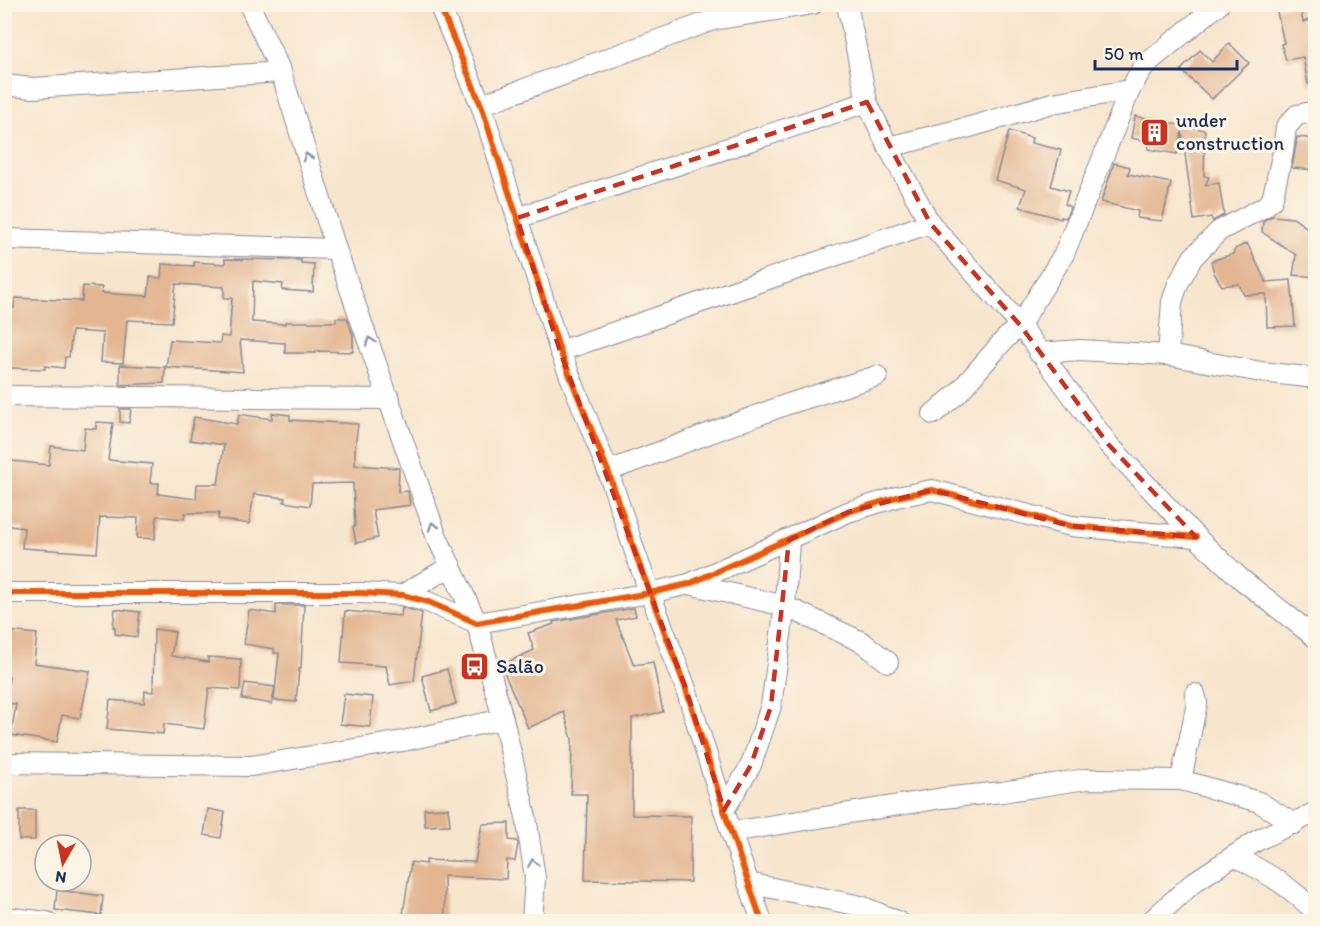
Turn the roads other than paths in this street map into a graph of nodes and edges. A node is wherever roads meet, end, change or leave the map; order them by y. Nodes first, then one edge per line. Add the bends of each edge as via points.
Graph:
1 (249, 4) edge
2 (439, 4) edge
3 (813, 4) edge
4 (847, 4) edge
5 (1219, 4) edge
6 (281, 72) junction
7 (4, 86) edge
8 (1130, 90) junction
9 (867, 102) junction
10 (481, 105) junction
11 (1316, 111) edge
12 (888, 147) junction
13 (517, 218) junction
14 (930, 223) junction
15 (4, 239) edge
16 (336, 249) junction
17 (1020, 326) junction
18 (560, 351) junction
19 (1039, 353) junction
20 (1168, 355) junction
21 (877, 376) dead end
22 (1316, 378) edge
23 (4, 396) edge
24 (390, 399) junction
25 (933, 414) dead end
26 (608, 471) junction
27 (1196, 537) junction
28 (789, 540) junction
29 (451, 566) junction
30 (689, 584) junction
31 (4, 593) edge
32 (650, 593) junction
33 (402, 595) junction
34 (785, 606) junction
35 (477, 623) junction
36 (1316, 638) edge
37 (888, 662) dead end
38 (1195, 694) dead end
39 (503, 719) junction
40 (4, 763) edge
41 (1180, 780) junction
42 (724, 810) junction
43 (1316, 812) edge
44 (1294, 824) junction
45 (731, 832) junction
46 (1234, 856) junction
47 (748, 883) junction
48 (1316, 913) edge
49 (4, 917) edge
50 (46, 921) edge
51 (532, 921) edge
52 (762, 921) edge
53 (899, 921) edge
54 (1150, 921) edge

1 - 6 street
2 - 10 street
3 - 10 street via 713,20
4 - 9 street
5 - 8 street via 1151,60
6 - 7 street via 33,88
16 -> 6 street
8 - 12 street via 1052,103
8 - 17 street via 1064,254
9 - 12 street
9 - 13 street
10 - 13 street
11 - 20 street via 1297,115 1286,127 1272,200 1219,231 1193,257 1172,302
12 - 14 street
13 - 18 street
14 - 17 street
14 - 18 street
15 - 16 street
24 -> 16 street
17 - 19 street
17 - 25 street via 958,393
18 - 26 street
19 - 20 street via 1080,350
19 - 27 street via 1108,444
20 - 22 street
21 - 26 street via 788,404
23 - 24 street
29 -> 24 street via 436,535
26 - 32 street
27 - 28 street via 1071,526 932,490 848,512
27 - 36 street via 1241,579
28 - 30 street
28 - 34 street
29 - 33 street
29 - 35 street
30 - 32 street
30 - 34 street
31 - 33 street
32 - 35 street
32 - 42 street via 686,689
33 - 35 street
34 - 37 street via 862,642
34 - 42 street via 771,706 752,765
35 - 39 street
38 - 41 street via 1197,703
39 - 40 street via 404,741 251,765
51 -> 39 street via 535,878 526,817
41 - 44 street via 1259,802
41 - 45 street via 1086,779
42 - 45 street
43 - 44 street
44 - 46 street
45 - 47 street
46 - 48 street via 1269,873
46 - 54 street via 1194,882
47 - 52 street
47 - 53 street via 861,906
49 - 50 street

